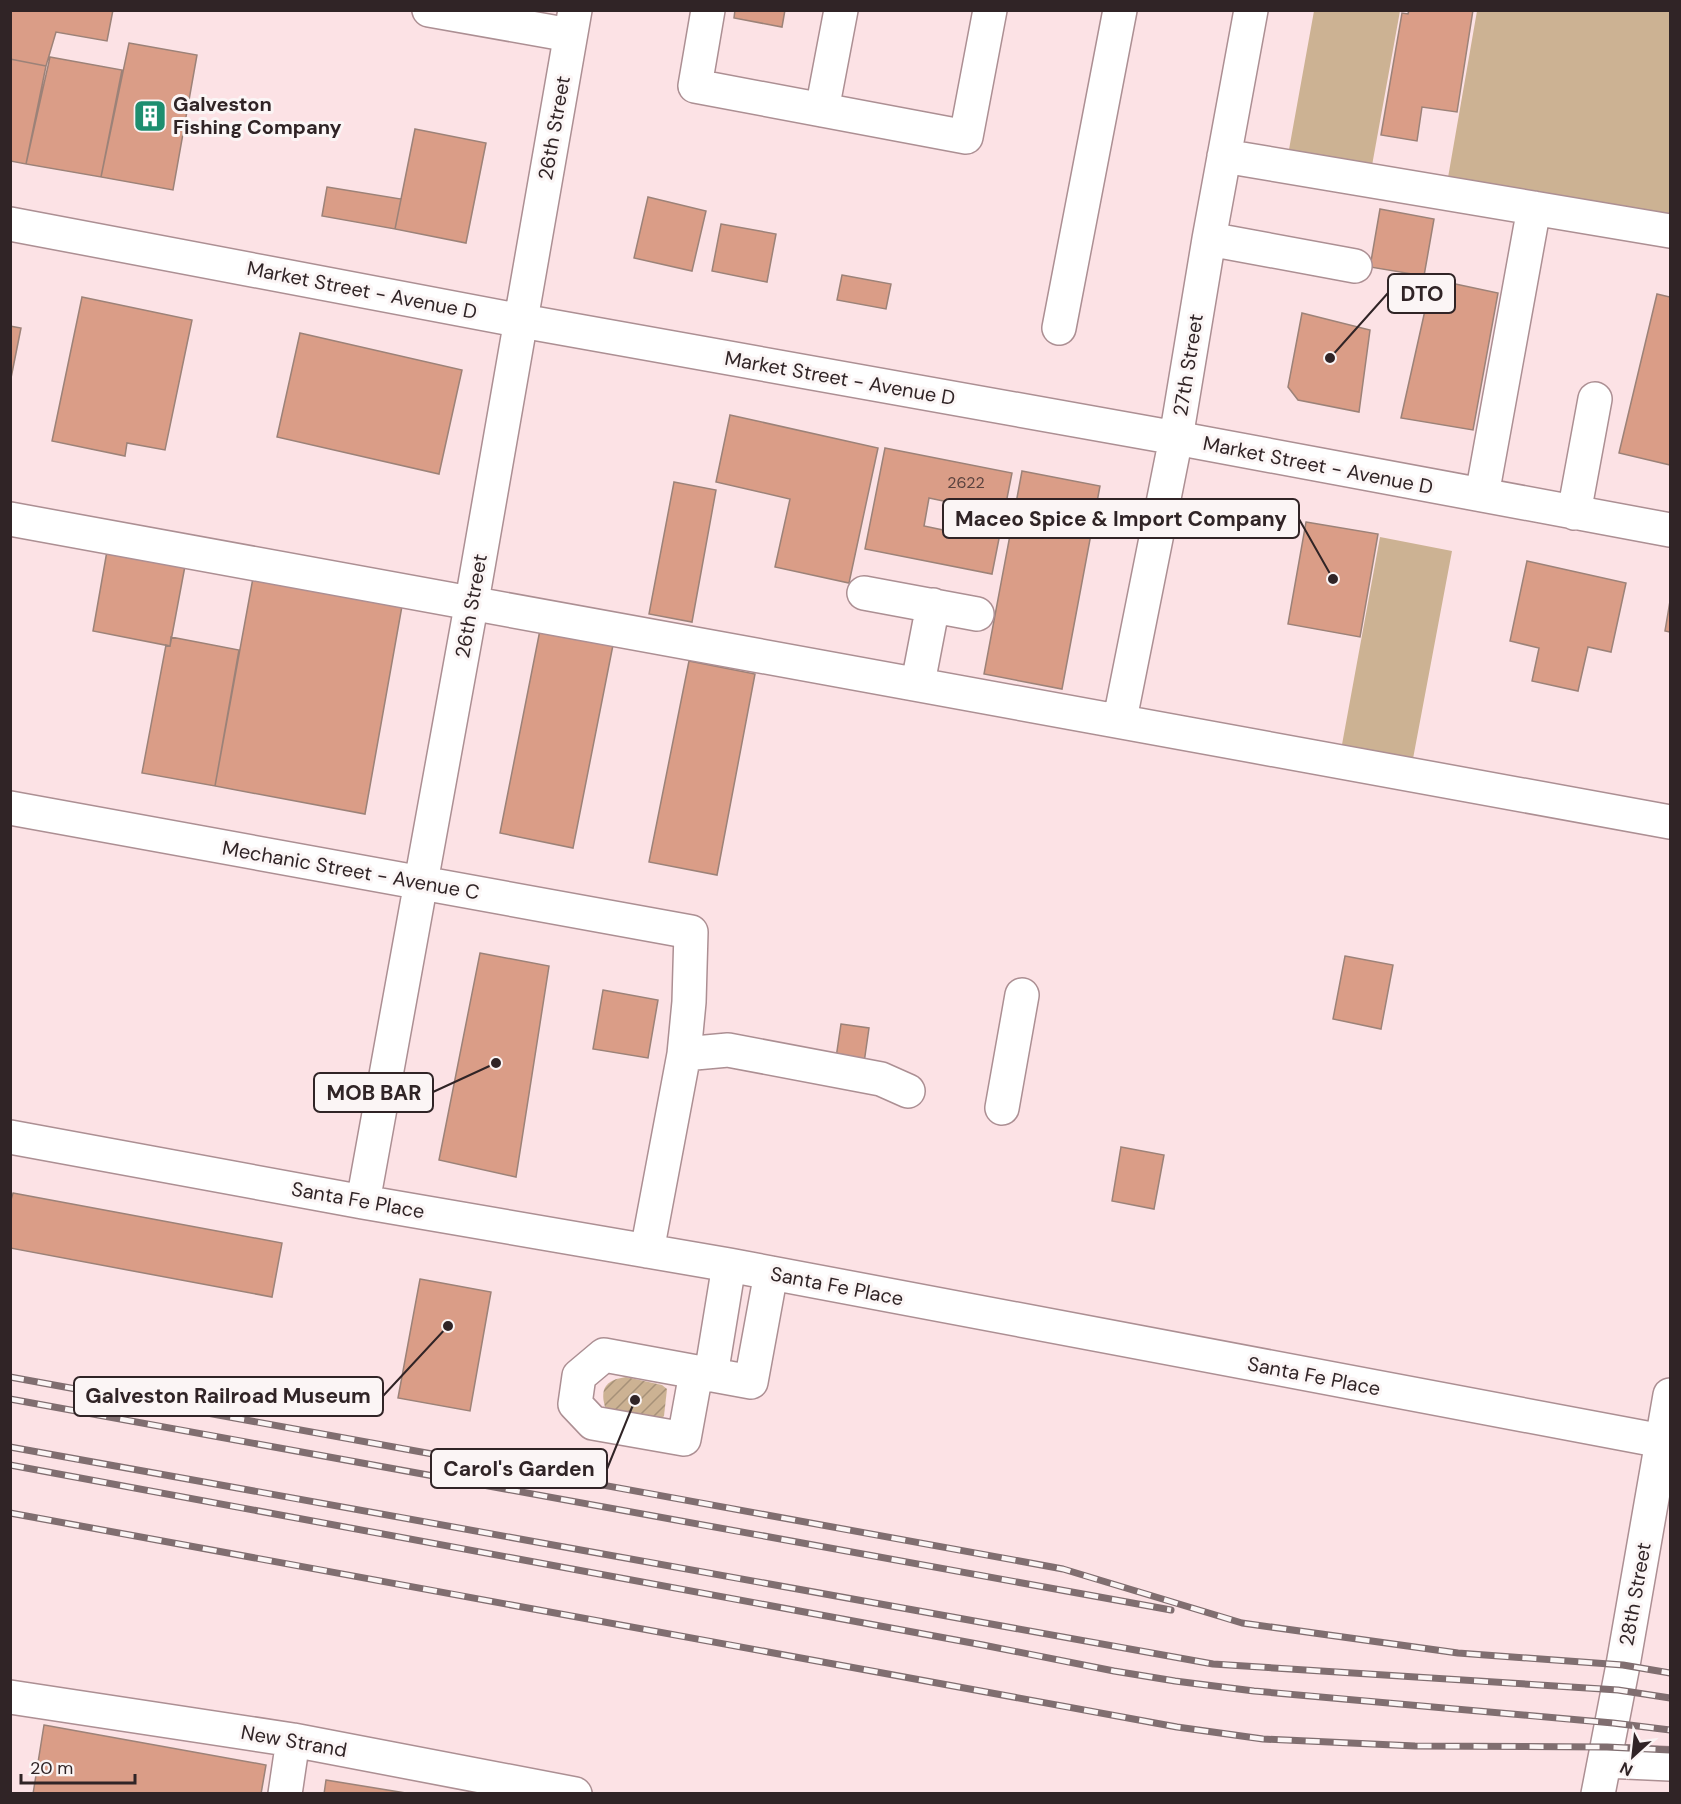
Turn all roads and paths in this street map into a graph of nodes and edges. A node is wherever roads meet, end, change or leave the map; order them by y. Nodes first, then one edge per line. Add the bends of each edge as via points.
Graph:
1 (429, 10) edge
2 (708, 10) edge
3 (841, 10) edge
4 (990, 10) edge
5 (1120, 10) edge
6 (1251, 10) edge
7 (573, 23) edge
8 (822, 110) junction
9 (1224, 156) junction
10 (1534, 208) junction
11 (10, 224) edge
12 (1671, 231) edge
13 (1209, 239) junction
14 (1355, 266) dead end
15 (522, 321) junction
16 (1059, 328) dead end
17 (1594, 399) dead end
18 (1176, 438) junction
19 (1482, 495) junction
20 (1574, 513) junction
21 (10, 519) edge
22 (1671, 530) edge
23 (864, 592) dead end
24 (472, 601) junction
25 (933, 605) junction
26 (977, 614) dead end
27 (918, 683) junction
28 (1120, 719) junction
29 (10, 808) edge
30 (1671, 822) edge
31 (420, 882) junction
32 (1022, 995) dead end
33 (684, 1054) junction
34 (908, 1091) dead end
35 (1002, 1108) dead end
36 (10, 1137) edge
37 (363, 1202) junction
38 (647, 1251) junction
39 (729, 1265) junction
40 (771, 1273) junction
41 (704, 1374) junction
42 (1667, 1418) edge
43 (10, 1697) edge
44 (293, 1740) junction
45 (1605, 1761) junction
46 (1671, 1764) edge
47 (285, 1794) edge
48 (575, 1794) edge
49 (1598, 1794) edge

1 - 7 street
2 - 8 street via 695,86
3 - 8 street
4 - 8 street via 966,137
5 - 16 street
6 - 9 street, 27th Street
7 - 15 street, 26th Street
9 - 10 street
9 - 13 street, 27th Street
10 - 12 street
10 - 19 street
11 - 15 street, Market Street - Avenue D
13 - 14 street
13 - 18 street, 27th Street
15 - 18 street, Market Street - Avenue D
15 - 24 street, 26th Street
17 - 20 street
18 - 19 street, Market Street - Avenue D
18 - 28 street, 27th Street
19 - 20 street, Market Street - Avenue D
20 - 22 street, Market Street - Avenue D
21 - 24 street
23 - 25 street
24 - 27 street
24 - 31 street, 26th Street
25 - 26 street
25 - 27 street
27 - 28 street
28 - 30 street
29 - 31 street, Mechanic Street - Avenue C
31 - 33 street, Mechanic Street - Avenue C via 691,932
31 - 37 street, 26th Street
32 - 35 street
33 - 34 street via 728,1050 881,1079
33 - 38 street
36 - 37 street, Santa Fe Place
37 - 38 street, Santa Fe Place
38 - 39 street, Santa Fe Place
39 - 40 street, Santa Fe Place
39 - 41 street
40 - 41 street via 751,1382
40 - 42 street, Santa Fe Place
41 - 41 street via 684,1439 593,1423 574,1404 579,1376 604,1355
42 - 45 street, 28th Street
43 - 44 street, New Strand
44 - 47 street
44 - 48 street, New Strand
45 - 46 street
45 - 49 street, 28th Street

